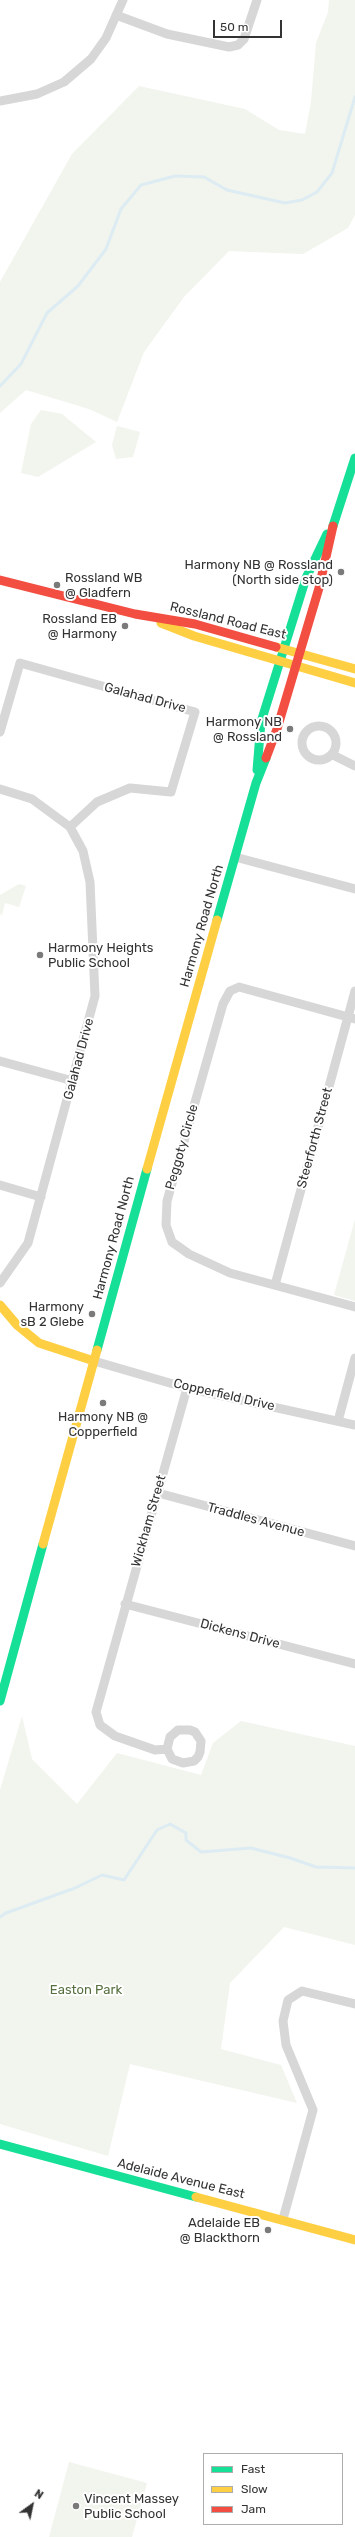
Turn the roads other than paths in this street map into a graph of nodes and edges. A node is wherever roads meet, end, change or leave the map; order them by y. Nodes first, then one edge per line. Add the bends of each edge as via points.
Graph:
1 (123, 0) edge
2 (256, 0) edge
3 (116, 15) junction
4 (0, 101) edge
5 (355, 458) edge
6 (337, 511) junction
7 (0, 580) edge
8 (135, 614) junction
9 (284, 648) junction
10 (300, 653) junction
11 (280, 661) junction
12 (296, 666) junction
13 (355, 669) edge
14 (355, 683) edge
15 (0, 732) edge
16 (333, 755) dead end
17 (355, 766) edge
18 (256, 783) junction
19 (0, 789) edge
20 (70, 827) junction
21 (235, 857) junction
22 (355, 889) edge
23 (355, 991) edge
24 (352, 1018) edge
25 (0, 1061) edge
26 (73, 1081) junction
27 (0, 1185) edge
28 (41, 1197) junction
29 (0, 1283) edge
30 (275, 1285) junction
31 (0, 1305) edge
32 (355, 1307) edge
33 (355, 1358) edge
34 (94, 1361) junction
35 (187, 1388) junction
36 (338, 1421) junction
37 (355, 1425) edge
38 (158, 1493) junction
39 (355, 1546) edge
40 (124, 1604) junction
41 (355, 1664) edge
42 (0, 1701) edge
43 (167, 1749) dead end
44 (355, 2004) edge
45 (0, 2144) edge
46 (283, 2219) junction
47 (355, 2240) edge

1 - 3 street
2 - 3 street via 244,40 229,48 167,34
3 - 4 street via 106,38 91,59 64,82 37,94
5 - 6 main road, Harmony Road North
6 - 9 main road, Harmony Road North via 306,578
6 - 10 main road, Harmony Road North
7 - 8 main road, Rossland Road East
8 - 9 main road, Rossland Road East via 195,624
8 - 11 main road via 194,636
9 - 10 main road, Rossland Road East
9 - 11 main road, Harmony Road North
10 - 12 main road, Harmony Road North
10 - 13 main road, Rossland Road East
11 - 12 main road
11 - 18 main road, Harmony Road North via 261,722
12 - 14 main road
12 - 18 main road, Harmony Road North via 277,729
15 - 20 street, Galahad Drive via 20,663 195,712 171,792 130,788 97,802
16 - 17 street
18 - 21 main road, Harmony Road North
19 - 20 street, Galahad Drive via 32,799
20 - 26 street, Galahad Drive via 83,851 90,882 95,996
21 - 22 street
21 - 34 main road, Harmony Road North
23 - 24 street, Steerforth Street
24 - 30 street, Steerforth Street
24 - 30 street, Peggoty Circle via 239,987 230,991 223,1004 167,1201 166,1225 172,1242 189,1254 230,1273
25 - 26 street
26 - 28 street, Galahad Drive
27 - 28 street
28 - 29 street, Galahad Drive via 28,1243
30 - 32 street, Peggoty Circle
31 - 34 main road via 17,1325 39,1343
33 - 36 street
34 - 35 street, Copperfield Drive
34 - 42 main road, Harmony Road North
35 - 36 street, Copperfield Drive
35 - 38 street, Wickham Street
36 - 37 street, Copperfield Drive
38 - 39 street, Traddles Avenue
38 - 40 street, Wickham Street
40 - 41 street, Dickens Drive
40 - 43 street, Wickham Street via 96,1712 100,1725 115,1736 155,1750
44 - 46 street via 302,1991 288,2000 282,2021 286,2045 312,2110
45 - 46 main road, Adelaide Avenue East
46 - 47 main road, Adelaide Avenue East

